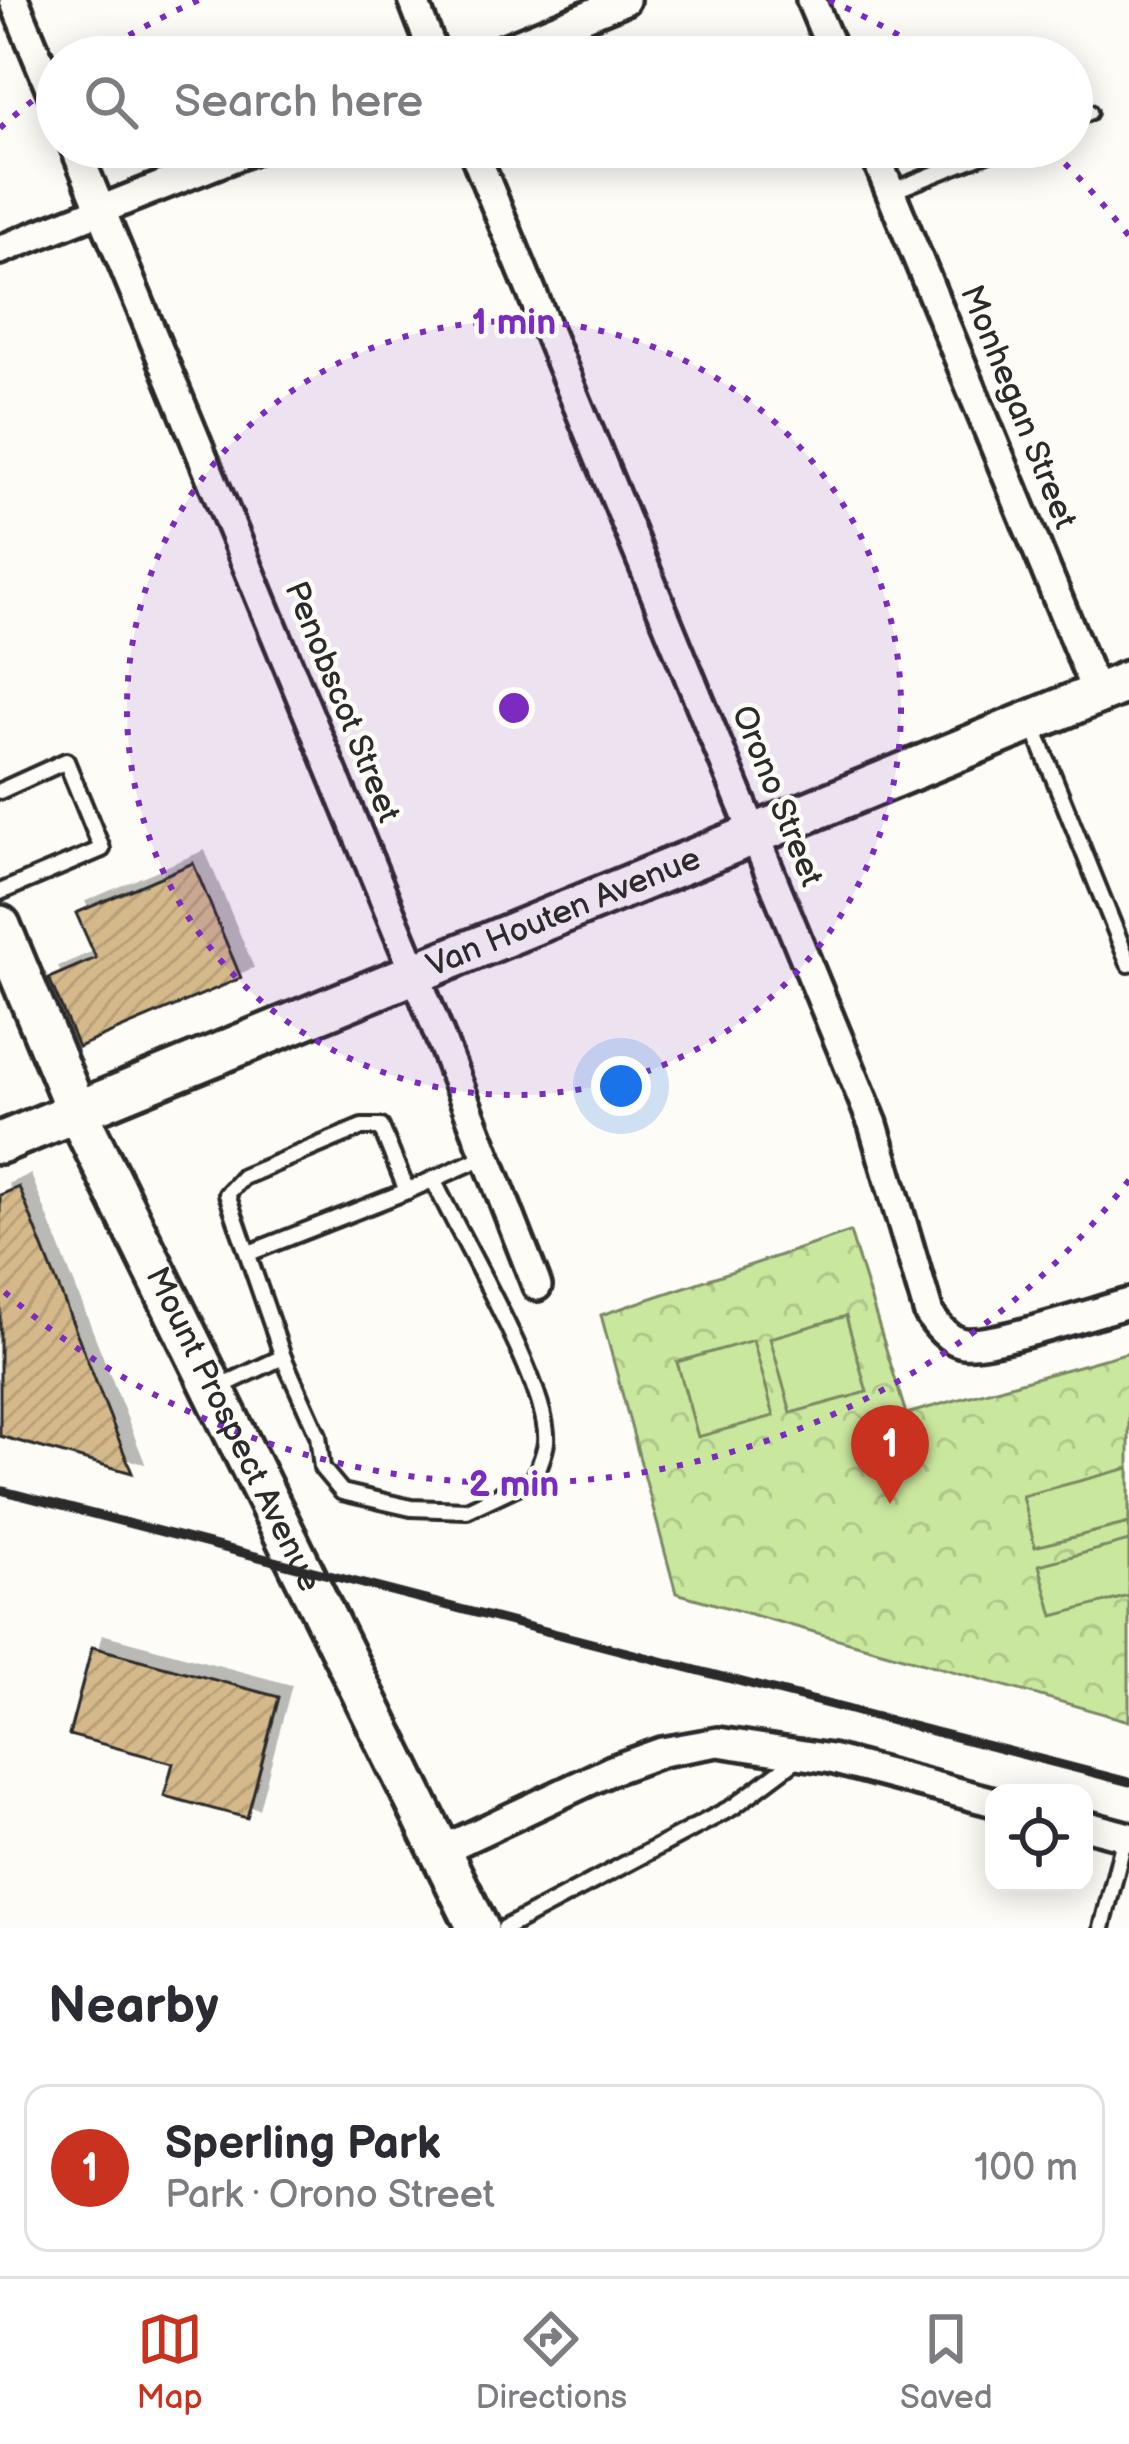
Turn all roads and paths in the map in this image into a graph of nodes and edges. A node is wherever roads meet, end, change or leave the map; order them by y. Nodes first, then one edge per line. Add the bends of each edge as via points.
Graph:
1 (14, 0) edge
2 (413, 0) edge
3 (625, 0) edge
4 (811, 0) edge
5 (428, 36) edge
6 (537, 36) edge
7 (826, 36) edge
8 (36, 53) edge
9 (84, 168) edge
10 (206, 168) edge
11 (481, 168) edge
12 (880, 168) edge
13 (950, 168) edge
14 (890, 192) junction
15 (101, 210) junction
16 (0, 250) edge
17 (1113, 688) edge
18 (1031, 722) junction
19 (0, 791) edge
20 (754, 835) junction
21 (0, 892) edge
22 (0, 926) edge
23 (1129, 964) edge
24 (415, 973) junction
25 (77, 1112) junction
26 (0, 1143) edge
27 (486, 1156) junction
28 (433, 1179) junction
29 (407, 1191) junction
30 (249, 1252) junction
31 (537, 1286) dead end
32 (1129, 1303) edge
33 (283, 1358) junction
34 (213, 1390) junction
35 (804, 1754) junction
36 (985, 1800) edge
37 (1093, 1828) edge
38 (1127, 1837) edge
39 (440, 1851) junction
40 (478, 1928) edge
41 (505, 1928) edge
42 (1102, 1928) edge

1 - 8 street
2 - 5 street
3 - 6 street
4 - 7 street
9 - 15 street, Penobscot Street
10 - 15 street
11 - 20 street, Orono Street
12 - 14 street, Monhegan Street
13 - 14 lane
14 - 17 street, Monhegan Street
15 - 16 street
15 - 24 street, Penobscot Street
17 - 18 main road, Van Houten Avenue
18 - 20 main road, Van Houten Avenue
18 - 23 lane
19 - 21 lane via 66,761 102,849
20 - 24 main road, Van Houten Avenue
20 - 32 street, Orono Street via 873,1124 940,1330 962,1343 991,1340
22 - 25 main road, Mount Prospect Avenue
24 - 25 main road, Van Houten Avenue
24 - 27 street, Penobscot Street
25 - 26 main road, Van Houten Avenue
25 - 34 main road, Mount Prospect Avenue
27 - 28 lane
27 - 31 street, Penobscot Street
28 - 29 lane
28 - 33 lane via 541,1408 547,1442 535,1478 467,1510 411,1508 342,1492 322,1468 318,1435
29 - 30 lane
29 - 30 lane via 381,1127 362,1127 243,1177 227,1194
30 - 33 lane
33 - 34 lane
34 - 39 main road, Mount Prospect Avenue
35 - 36 street
35 - 39 street via 718,1742 662,1752
35 - 41 lane via 733,1807
37 - 38 street
38 - 42 lane
39 - 40 main road, Mount Prospect Avenue

